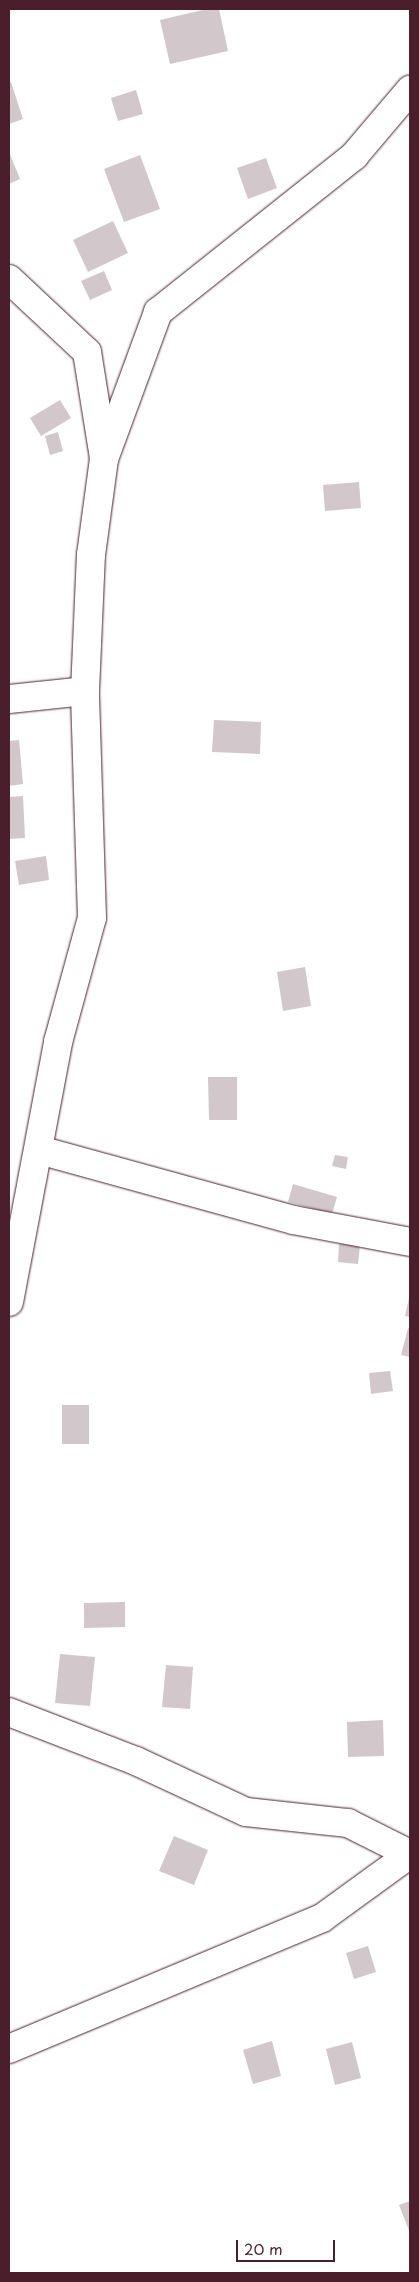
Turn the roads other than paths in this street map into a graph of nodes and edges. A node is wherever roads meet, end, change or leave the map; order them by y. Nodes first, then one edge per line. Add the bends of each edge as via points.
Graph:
1 (410, 90) edge
2 (410, 119) edge
3 (354, 156) junction
4 (9, 279) edge
5 (104, 459) junction
6 (85, 691) junction
7 (9, 699) edge
8 (39, 1150) junction
9 (410, 1242) edge
10 (9, 1302) edge
11 (9, 1712) edge
12 (410, 1854) edge
13 (9, 2049) edge

1 - 3 street
2 - 3 street
3 - 5 street via 158,312
4 - 5 street via 87,352
5 - 6 street via 91,555
6 - 7 street
6 - 8 street via 92,918 58,1042
8 - 9 street via 294,1220
8 - 10 street
11 - 12 street via 136,1761 246,1812 348,1823
12 - 13 street via 322,1918

